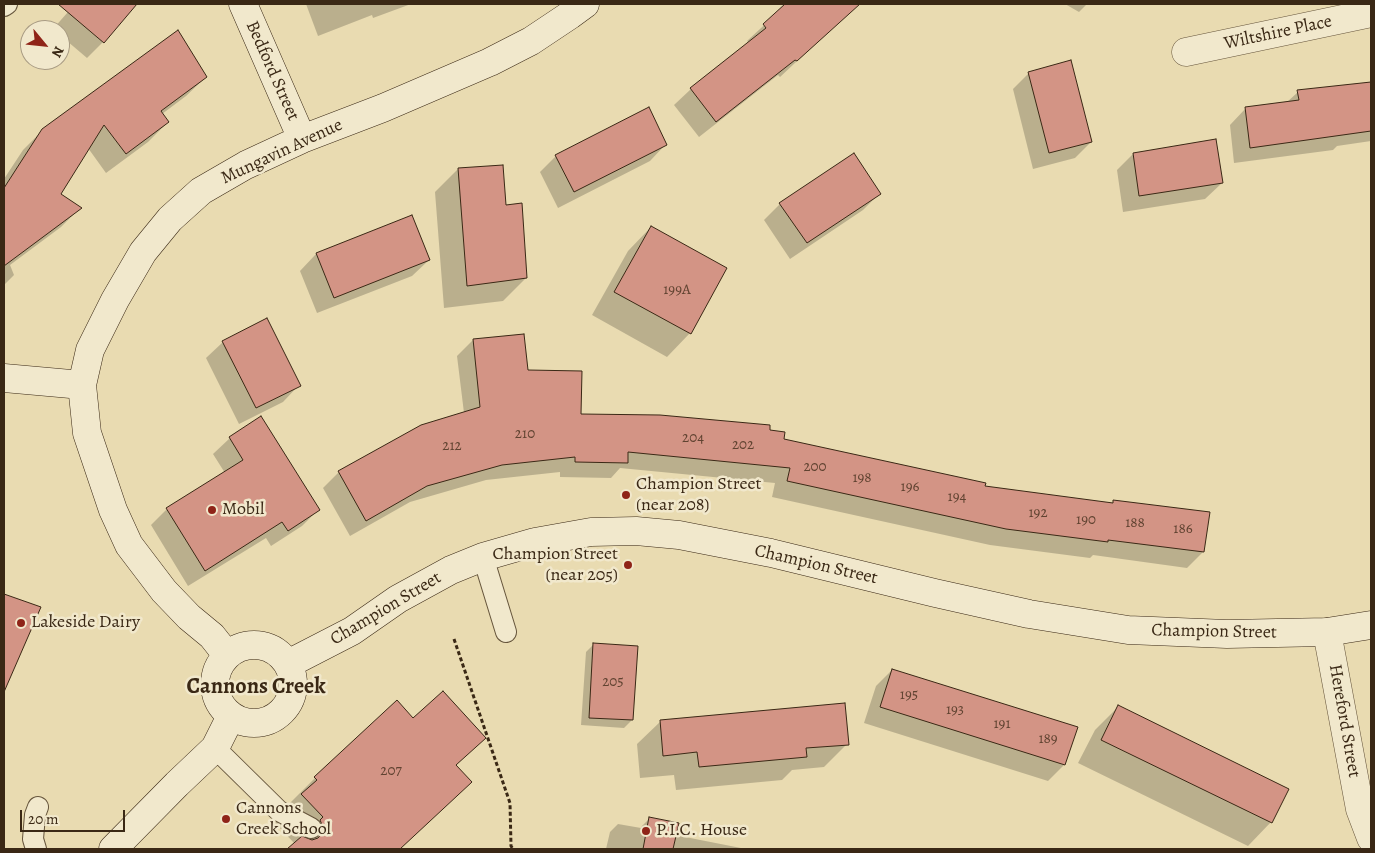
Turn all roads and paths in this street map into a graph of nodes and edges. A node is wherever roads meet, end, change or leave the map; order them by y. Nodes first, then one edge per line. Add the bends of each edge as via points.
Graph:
1 (8, 4) edge
2 (243, 4) edge
3 (585, 4) edge
4 (4, 6) edge
5 (1371, 13) edge
6 (1186, 52) dead end
7 (302, 139) junction
8 (4, 378) edge
9 (82, 385) junction
10 (483, 557) junction
11 (1371, 625) edge
12 (506, 632) dead end
13 (1327, 632) junction
14 (454, 639) dead end
15 (227, 654) junction
16 (288, 664) junction
17 (231, 716) junction
18 (215, 748) junction
19 (38, 807) dead end
20 (311, 828) dead end
21 (1371, 838) edge
22 (36, 849) edge
23 (114, 849) edge
24 (513, 849) edge

1 - 4 lane
2 - 7 main road, Bedford Street
3 - 7 main road, Mungavin Avenue via 532,41 490,62
5 - 6 main road, Wiltshire Place
7 - 9 main road, Mungavin Avenue via 246,164 201,191 170,218 144,252 115,300 90,350
8 - 9 main road
9 - 15 main road, Mungavin Avenue via 87,433 113,510 129,544 164,591
10 - 12 lane
10 - 13 main road, Champion Street via 535,542 591,532 679,535 771,553 1029,614 1128,630 1227,634
10 - 16 main road, Champion Street via 451,570 398,599 352,631
11 - 13 main road, Champion Street
13 - 21 main road, Hereford Street via 1360,809
14 - 24 path via 510,803
15 - 16 main road via 258,645 270,648
15 - 17 main road via 215,680 216,694
16 - 17 main road via 293,688 281,712 270,720 257,723 243,722
17 - 18 main road
18 - 20 lane via 279,811
18 - 23 main road
19 - 22 lane via 32,839

